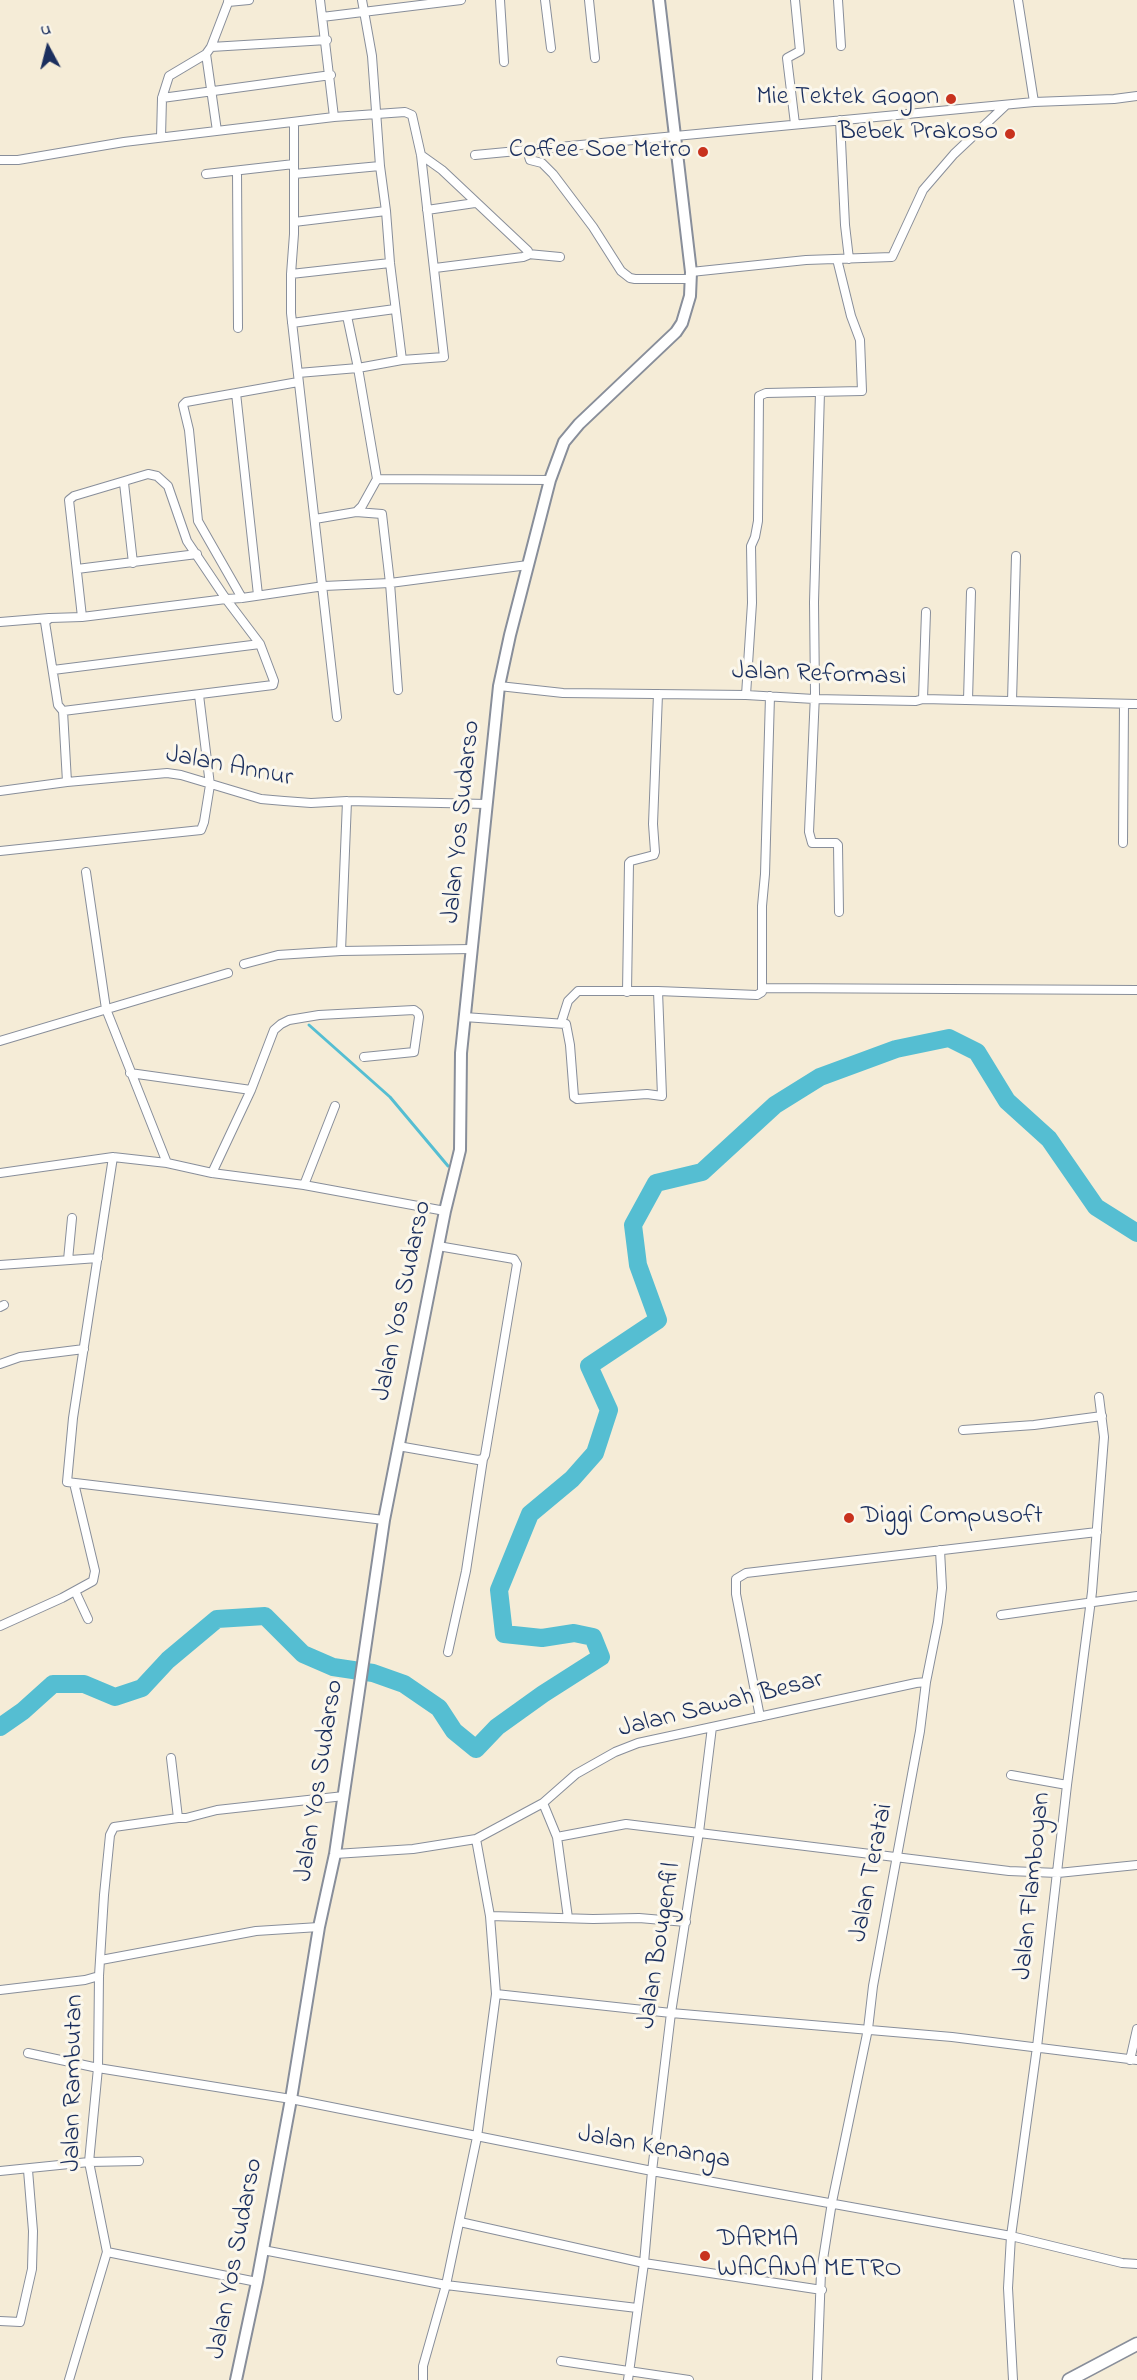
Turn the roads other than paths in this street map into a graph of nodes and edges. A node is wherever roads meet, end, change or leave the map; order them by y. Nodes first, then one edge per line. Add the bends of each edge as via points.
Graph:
1 (249, 0) edge
2 (320, 0) edge
3 (363, 0) edge
4 (461, 0) edge
5 (500, 0) edge
6 (545, 0) edge
7 (589, 0) edge
8 (658, 0) edge
9 (795, 0) edge
10 (838, 0) edge
11 (1018, 0) edge
12 (228, 1) edge
13 (364, 11) junction
14 (322, 17) junction
15 (327, 40) junction
16 (841, 46) dead end
17 (551, 48) dead end
18 (208, 51) junction
19 (595, 58) dead end
20 (504, 62) dead end
21 (331, 75) junction
22 (212, 91) junction
23 (1137, 96) edge
24 (162, 98) junction
25 (1034, 102) junction
26 (1006, 105) junction
27 (375, 114) junction
28 (334, 117) junction
29 (840, 120) junction
30 (294, 123) junction
31 (795, 124) junction
32 (217, 131) junction
33 (675, 136) junction
34 (161, 137) junction
35 (421, 155) junction
36 (475, 155) dead end
37 (529, 155) junction
38 (0, 160) edge
39 (294, 164) junction
40 (380, 166) junction
41 (237, 171) junction
42 (206, 174) dead end
43 (294, 174) junction
44 (475, 203) junction
45 (427, 210) junction
46 (386, 211) junction
47 (294, 222) junction
48 (528, 254) junction
49 (560, 257) dead end
50 (837, 259) junction
51 (849, 259) junction
52 (390, 263) junction
53 (435, 268) junction
54 (291, 274) junction
55 (691, 275) junction
56 (395, 309) junction
57 (347, 316) junction
58 (292, 323) junction
59 (238, 328) dead end
60 (402, 360) junction
61 (358, 369) junction
62 (298, 373) junction
63 (298, 382) junction
64 (820, 392) junction
65 (236, 393) junction
66 (377, 479) junction
67 (550, 480) junction
68 (124, 483) junction
69 (356, 512) junction
70 (315, 519) junction
71 (197, 554) junction
72 (1016, 556) dead end
73 (134, 563) junction
74 (528, 565) junction
75 (77, 569) junction
76 (390, 583) junction
77 (324, 586) junction
78 (971, 592) dead end
79 (258, 595) junction
80 (242, 598) junction
81 (226, 599) junction
82 (926, 612) dead end
83 (82, 617) junction
84 (50, 618) junction
85 (0, 622) edge
86 (260, 644) junction
87 (52, 670) junction
88 (499, 687) junction
89 (398, 690) dead end
90 (658, 694) junction
91 (199, 695) junction
92 (746, 695) junction
93 (770, 696) junction
94 (814, 699) junction
95 (923, 699) junction
96 (968, 700) junction
97 (1012, 701) junction
98 (1124, 704) junction
99 (1137, 704) edge
100 (63, 711) junction
101 (337, 717) dead end
102 (67, 782) junction
103 (210, 785) junction
104 (0, 791) edge
105 (347, 801) junction
106 (487, 804) junction
107 (1123, 843) dead end
108 (0, 851) edge
109 (87, 872) dead end
110 (839, 912) dead end
111 (472, 949) junction
112 (341, 951) junction
113 (244, 964) dead end
114 (228, 973) dead end
115 (763, 988) junction
116 (1137, 990) edge
117 (658, 991) junction
118 (627, 992) junction
119 (106, 1009) junction
120 (464, 1017) junction
121 (561, 1023) junction
122 (0, 1041) edge
123 (364, 1057) dead end
124 (130, 1073) junction
125 (251, 1090) junction
126 (335, 1106) dead end
127 (113, 1157) junction
128 (167, 1163) junction
129 (0, 1173) edge
130 (212, 1173) junction
131 (304, 1185) junction
132 (445, 1211) junction
133 (72, 1218) dead end
134 (438, 1246) junction
135 (98, 1258) junction
136 (68, 1260) junction
137 (0, 1265) edge
138 (84, 1349) junction
139 (0, 1364) edge
140 (1099, 1397) dead end
141 (1102, 1416) junction
142 (963, 1430) dead end
143 (398, 1446) junction
144 (483, 1459) junction
145 (74, 1483) junction
146 (384, 1520) junction
147 (1097, 1532) junction
148 (940, 1550) junction
149 (75, 1591) junction
150 (1137, 1596) edge
151 (1089, 1603) junction
152 (1001, 1615) dead end
153 (88, 1619) dead end
154 (0, 1626) edge
155 (448, 1652) dead end
156 (926, 1682) junction
157 (760, 1717) junction
158 (712, 1727) junction
159 (171, 1758) dead end
160 (1011, 1775) dead end
161 (1067, 1785) junction
162 (344, 1796) junction
163 (543, 1803) junction
164 (178, 1818) junction
165 (699, 1832) junction
166 (556, 1837) junction
167 (477, 1839) junction
168 (335, 1854) junction
169 (898, 1857) junction
170 (1137, 1865) edge
171 (1058, 1873) junction
172 (490, 1916) junction
173 (568, 1918) junction
174 (686, 1922) junction
175 (320, 1927) junction
176 (101, 1960) junction
177 (99, 1976) junction
178 (0, 1990) edge
179 (496, 1994) junction
180 (671, 2013) junction
181 (868, 2029) junction
182 (1137, 2029) edge
183 (1037, 2047) junction
184 (28, 2053) dead end
185 (1134, 2060) edge
186 (98, 2068) junction
187 (291, 2099) junction
188 (477, 2137) junction
189 (139, 2161) dead end
190 (89, 2162) junction
191 (28, 2170) junction
192 (0, 2171) edge
193 (652, 2171) junction
194 (832, 2202) junction
195 (460, 2222) junction
196 (1011, 2236) junction
197 (262, 2250) junction
198 (107, 2252) junction
199 (644, 2263) junction
200 (1137, 2264) edge
201 (257, 2282) junction
202 (446, 2285) junction
203 (822, 2290) junction
204 (637, 2308) junction
205 (0, 2321) edge
206 (1137, 2344) edge
207 (561, 2361) dead end
208 (628, 2371) junction
209 (69, 2380) edge
210 (236, 2380) edge
211 (423, 2380) edge
212 (628, 2380) edge
213 (689, 2380) edge
214 (817, 2380) edge
215 (1013, 2380) edge
216 (1069, 2380) edge

1 - 12 street
2 - 14 street
3 - 13 street
4 - 13 street
5 - 20 street
6 - 17 street
7 - 19 street
8 - 33 street, Jalan Yos Sudarso
9 - 31 street via 800,51 787,58
10 - 16 street
11 - 25 street
12 - 18 street
13 - 14 street
13 - 27 street via 372,56
14 - 15 street
15 - 18 street
15 - 21 street
18 - 22 street
18 - 24 street via 170,75
21 - 22 street
21 - 28 street
22 - 24 street
22 - 32 street
23 - 25 street
24 - 34 street
25 - 26 street
26 - 29 street
26 - 51 street via 923,190 892,256
27 - 28 street
27 - 35 street via 405,111 412,115
27 - 40 street
28 - 30 street
29 - 31 street
29 - 51 street
30 - 32 street
30 - 39 street
31 - 33 street
32 - 34 street
33 - 37 street
33 - 55 street, Jalan Yos Sudarso
34 - 38 street
35 - 44 street
35 - 45 street
36 - 37 street
37 - 55 street via 553,174 621,271 630,278
39 - 41 street
39 - 43 street
40 - 43 street
40 - 46 street
41 - 42 street
41 - 59 street
43 - 47 street
44 - 45 street
44 - 48 street
45 - 53 street
46 - 47 street
46 - 52 street
47 - 54 street
48 - 49 street
48 - 53 street via 523,258
50 - 51 street
50 - 55 street
50 - 64 street via 860,340 862,391
52 - 54 street
52 - 56 street
53 - 60 street via 444,357
54 - 58 street
55 - 67 street, Jalan Yos Sudarso via 682,323 669,340 579,424 564,442
56 - 57 street
56 - 60 street
57 - 58 street
57 - 61 street
58 - 62 street
60 - 61 street
61 - 62 street
61 - 66 street
62 - 63 street
63 - 65 street
63 - 70 street
64 - 92 street via 759,396 758,521 751,546
64 - 94 street
65 - 79 street
65 - 80 street via 183,405 198,521
66 - 67 street
66 - 69 street
67 - 74 street, Jalan Yos Sudarso
68 - 71 street via 148,474 164,481 187,541
68 - 73 street
68 - 75 street via 71,498
69 - 70 street
69 - 76 street via 382,514
70 - 77 street
71 - 73 street
71 - 81 street
72 - 97 street
73 - 75 street
74 - 76 street
74 - 88 street, Jalan Yos Sudarso
75 - 83 street
76 - 77 street
76 - 89 street
77 - 79 street
77 - 101 street
78 - 96 street
79 - 80 street
80 - 81 street
81 - 83 street
81 - 86 street
82 - 95 street
83 - 84 street
84 - 85 street
84 - 87 street via 45,622
86 - 87 street
86 - 91 street via 273,685
87 - 100 street via 58,705
88 - 90 street, Jalan Reformasi via 563,693
88 - 106 street, Jalan Yos Sudarso
90 - 92 street, Jalan Reformasi
90 - 118 street via 655,852 629,863
91 - 100 street
91 - 103 street
92 - 93 street, Jalan Reformasi
93 - 94 street, Jalan Reformasi
93 - 115 street
94 - 95 street, Jalan Reformasi
94 - 110 street via 809,839 812,843 838,845
95 - 96 street, Jalan Reformasi
96 - 97 street, Jalan Reformasi
97 - 98 street, Jalan Reformasi
98 - 99 street, Jalan Reformasi
98 - 107 street
100 - 102 street
102 - 103 street, Jalan Annur via 167,773
102 - 104 street, Jalan Annur
103 - 105 street, Jalan Annur via 261,799
103 - 108 street via 203,828 198,831
105 - 106 street, Jalan Annur
105 - 112 street
106 - 111 street, Jalan Yos Sudarso
109 - 119 street
111 - 112 street
111 - 120 street, Jalan Yos Sudarso
112 - 113 street via 278,955
114 - 119 street
115 - 116 street
115 - 117 street via 757,995
117 - 118 street
117 - 121 street via 662,1096 577,1099 568,1029
118 - 121 street via 578,991 568,1001
119 - 122 street
119 - 124 street
120 - 121 street
120 - 132 street, Jalan Yos Sudarso via 460,1150
123 - 125 street via 414,1052 418,1012 319,1015 289,1020 274,1030
124 - 125 street
124 - 128 street
125 - 130 street
126 - 131 street
127 - 128 street
127 - 129 street
127 - 135 street
128 - 130 street
130 - 131 street
131 - 132 street
132 - 134 street, Jalan Yos Sudarso
133 - 136 street
134 - 143 street, Jalan Yos Sudarso
134 - 144 street via 514,1259 518,1264
135 - 136 street
135 - 138 street
136 - 137 street
138 - 139 street via 20,1357
138 - 145 street via 66,1480
140 - 141 street, Jalan Flamboyan
141 - 142 street
141 - 147 street, Jalan Flamboyan
143 - 144 street
143 - 146 street, Jalan Yos Sudarso
144 - 155 street via 466,1571
145 - 146 street
145 - 149 street via 95,1571 93,1581
146 - 162 street, Jalan Yos Sudarso
147 - 148 street
147 - 151 street, Jalan Flamboyan
148 - 156 street, Jalan Teratai via 942,1588
148 - 157 street via 746,1573 736,1580
149 - 153 street
149 - 154 street
150 - 151 street
151 - 152 street
151 - 161 street, Jalan Flamboyan
156 - 157 street, Jalan Sawah Besar
156 - 169 street, Jalan Teratai
157 - 158 street, Jalan Sawah Besar
158 - 163 street, Jalan Sawah Besar via 668,1735 615,1752 576,1774
158 - 165 street, Jalan Bougenfil
159 - 164 street
160 - 161 street
161 - 171 street, Jalan Flamboyan
162 - 164 street
162 - 168 street, Jalan Yos Sudarso
163 - 166 street
163 - 167 street, Jalan Sawah Besar
164 - 176 street, Jalan Rambutan via 112,1830
165 - 166 street via 626,1824
165 - 169 street
165 - 174 street, Jalan Bougenfil
166 - 173 street
167 - 168 street, Jalan Sawah Besar via 413,1850
167 - 172 street
168 - 175 street, Jalan Yos Sudarso
169 - 171 street
169 - 181 street, Jalan Teratai
170 - 171 street
171 - 183 street, Jalan Flamboyan
172 - 173 street
172 - 179 street
173 - 174 street
174 - 180 street, Jalan Bougenfil
175 - 176 street via 256,1931
175 - 187 street, Jalan Yos Sudarso
176 - 177 street, Jalan Rambutan
177 - 178 street
177 - 186 street, Jalan Rambutan
179 - 180 street
179 - 188 street
180 - 181 street
180 - 193 street, Jalan Bougenfil
181 - 183 street
181 - 194 street, Jalan Teratai
182 - 185 street
183 - 185 street
183 - 196 street, Jalan Flamboyan
184 - 186 street, Jalan Kenanga
186 - 187 street, Jalan Kenanga
186 - 190 street, Jalan Rambutan
187 - 188 street, Jalan Kenanga
187 - 197 street, Jalan Yos Sudarso
188 - 193 street, Jalan Kenanga
188 - 195 street
189 - 190 street
190 - 191 street
190 - 198 street, Jalan Rambutan
191 - 192 street
191 - 205 street via 32,2269 20,2322
193 - 194 street, Jalan Kenanga
193 - 199 street, Jalan Bougenfil
194 - 196 street, Jalan Kenanga
194 - 203 street, Jalan Teratai via 821,2272
195 - 199 street
195 - 202 street
196 - 200 street, Jalan Kenanga
196 - 215 street, Jalan Flamboyan via 1008,2288
197 - 201 street, Jalan Yos Sudarso
197 - 202 street
198 - 201 street
198 - 209 street, Jalan Rambutan
199 - 203 street
199 - 204 street, Jalan Bougenfil
201 - 210 street, Jalan Yos Sudarso
202 - 204 street
202 - 211 street via 423,2366
203 - 214 street, Jalan Teratai
204 - 208 street, Jalan Bougenfil
206 - 216 main road
207 - 208 street
208 - 212 street, Jalan Bougenfil
208 - 213 street

